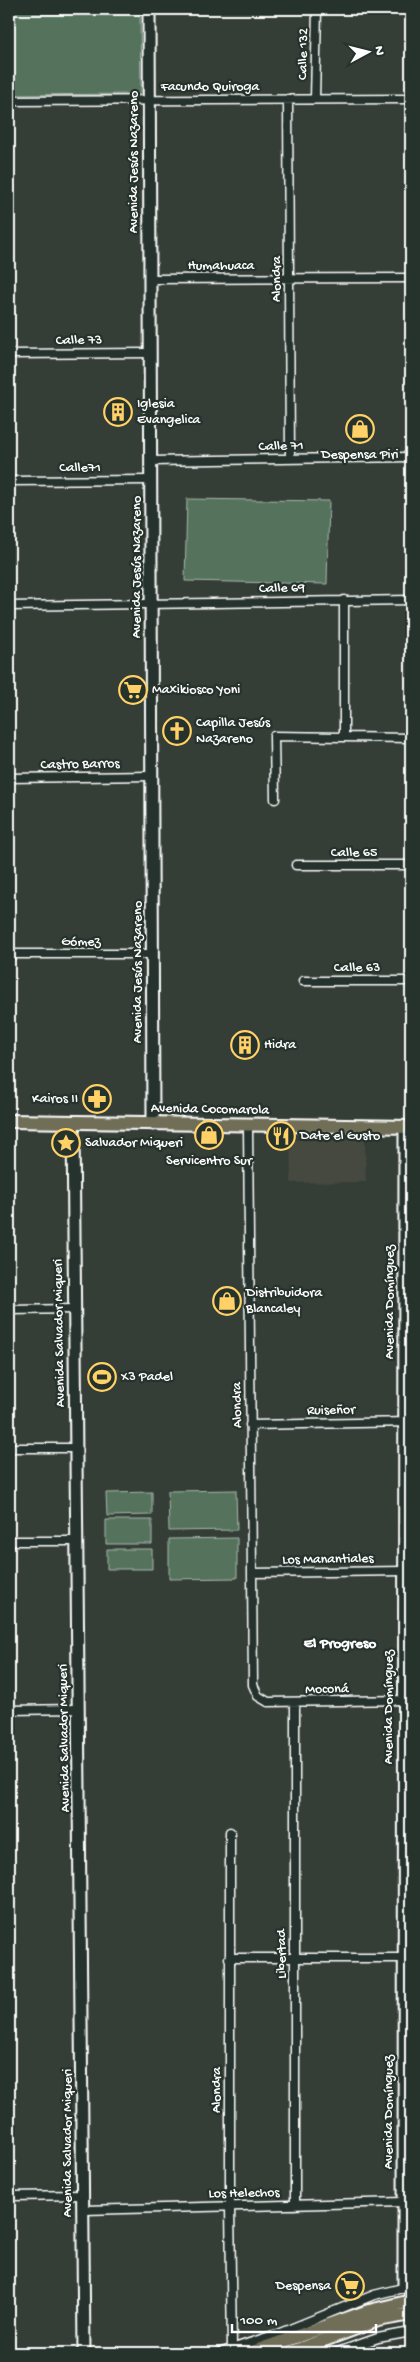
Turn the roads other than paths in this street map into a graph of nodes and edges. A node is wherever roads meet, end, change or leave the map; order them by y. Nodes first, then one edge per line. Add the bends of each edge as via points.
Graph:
1 (149, 9) edge
2 (317, 9) edge
3 (288, 99) junction
4 (316, 99) junction
5 (411, 99) edge
6 (149, 100) junction
7 (9, 101) edge
8 (289, 278) junction
9 (411, 278) edge
10 (150, 279) junction
11 (150, 353) junction
12 (9, 354) edge
13 (411, 457) edge
14 (290, 459) junction
15 (151, 461) junction
16 (151, 480) junction
17 (9, 481) edge
18 (344, 600) junction
19 (411, 600) edge
20 (152, 604) junction
21 (9, 606) edge
22 (344, 736) junction
23 (411, 738) edge
24 (152, 776) junction
25 (9, 778) edge
26 (275, 799) dead end
27 (411, 865) edge
28 (296, 866) dead end
29 (9, 954) edge
30 (153, 954) junction
31 (411, 980) edge
32 (303, 981) dead end
33 (9, 1121) edge
34 (73, 1123) junction
35 (153, 1124) junction
36 (248, 1125) junction
37 (408, 1127) edge
38 (75, 1308) junction
39 (9, 1310) edge
40 (408, 1422) edge
41 (250, 1425) junction
42 (9, 1448) edge
43 (76, 1448) junction
44 (9, 1541) edge
45 (78, 1541) junction
46 (408, 1558) edge
47 (405, 1571) junction
48 (252, 1573) junction
49 (253, 1684) joint
50 (408, 1700) edge
51 (295, 1703) junction
52 (79, 1709) junction
53 (9, 1710) edge
54 (408, 1809) edge
55 (230, 1832) dead end
56 (408, 1920) edge
57 (229, 1958) junction
58 (295, 1958) junction
59 (404, 1958) junction
60 (84, 2195) junction
61 (9, 2196) edge
62 (404, 2202) junction
63 (295, 2205) junction
64 (230, 2206) junction
65 (84, 2210) junction
66 (408, 2286) edge
67 (411, 2301) edge
68 (411, 2314) edge
69 (411, 2332) edge
70 (284, 2345) edge
71 (232, 2348) junction
72 (84, 2353) edge
73 (219, 2353) edge
74 (250, 2353) edge
75 (335, 2353) edge

1 - 6 main road, Avenida Jesús Nazareno
2 - 4 street, Calle 132
3 - 4 street, Facundo Quiroga
3 - 6 street, Facundo Quiroga
3 - 8 street, Alondra
4 - 5 street, Facundo Quiroga
6 - 7 street, Facundo Quiroga
6 - 10 main road, Avenida Jesús Nazareno
8 - 9 street, Humahuaca
8 - 10 street, Humahuaca
8 - 14 street, Alondra
10 - 11 main road, Avenida Jesús Nazareno
11 - 12 street, Calle 73
11 - 15 main road, Avenida Jesús Nazareno
13 - 14 street, Calle 71
14 - 15 street, Calle 71
15 - 16 main road, Avenida Jesús Nazareno
16 - 17 street, Calle71
16 - 20 main road, Avenida Jesús Nazareno
18 - 19 street, Calle 69
18 - 20 street, Calle 69
18 - 22 street
20 - 21 street, Calle 69
20 - 24 main road, Avenida Jesús Nazareno
22 - 23 street
22 - 26 street via 274,736
24 - 25 street, Castro Barros
24 - 30 main road, Avenida Jesús Nazareno
27 - 28 street, Calle 65
29 - 30 street, Gómez
30 - 35 main road, Avenida Jesús Nazareno
31 - 32 street, Calle 63
33 - 34 main road, Avenida Cocomarola
34 - 35 main road, Avenida Cocomarola
34 - 38 main road, Avenida Salvador Miqueri
35 - 36 main road, Avenida Cocomarola
36 - 37 main road, Avenida Cocomarola
36 - 41 street, Alondra
37 - 40 main road, Avenida Domínguez
38 - 39 street
38 - 43 main road, Avenida Salvador Miqueri
40 - 41 street, Ruiseñor
40 - 46 main road, Avenida Domínguez
41 - 48 street, Alondra
42 - 43 street
43 - 45 main road, Avenida Salvador Miqueri
44 - 45 street
45 - 52 main road, Avenida Salvador Miqueri
46 - 47 main road, Avenida Domínguez
47 - 48 street, Los Manantiales
47 - 50 main road, Avenida Domínguez
48 - 49 street, Alondra
49 - 51 street, Moconá via 258,1696 268,1702
50 - 51 street, Moconá
50 - 54 main road, Avenida Domínguez
51 - 58 street, Libertad
52 - 53 street
52 - 60 main road, Avenida Salvador Miqueri
54 - 56 main road, Avenida Domínguez
55 - 57 street, Alondra
56 - 59 main road, Avenida Domínguez
57 - 58 street
57 - 64 street, Alondra
58 - 59 street
58 - 63 street, Libertad
59 - 62 main road, Avenida Domínguez
60 - 61 street
60 - 65 main road, Avenida Salvador Miqueri
62 - 63 street, Los Helechos
62 - 66 main road, Avenida Domínguez
63 - 64 street, Los Helechos
64 - 65 street, Los Helechos
64 - 71 street, Alondra
65 - 72 main road, Avenida Salvador Miqueri
66 - 70 street via 374,2296
67 - 70 main road via 369,2311
68 - 70 main road
69 - 75 street via 378,2338
70 - 71 street
70 - 74 main road
71 - 73 street

